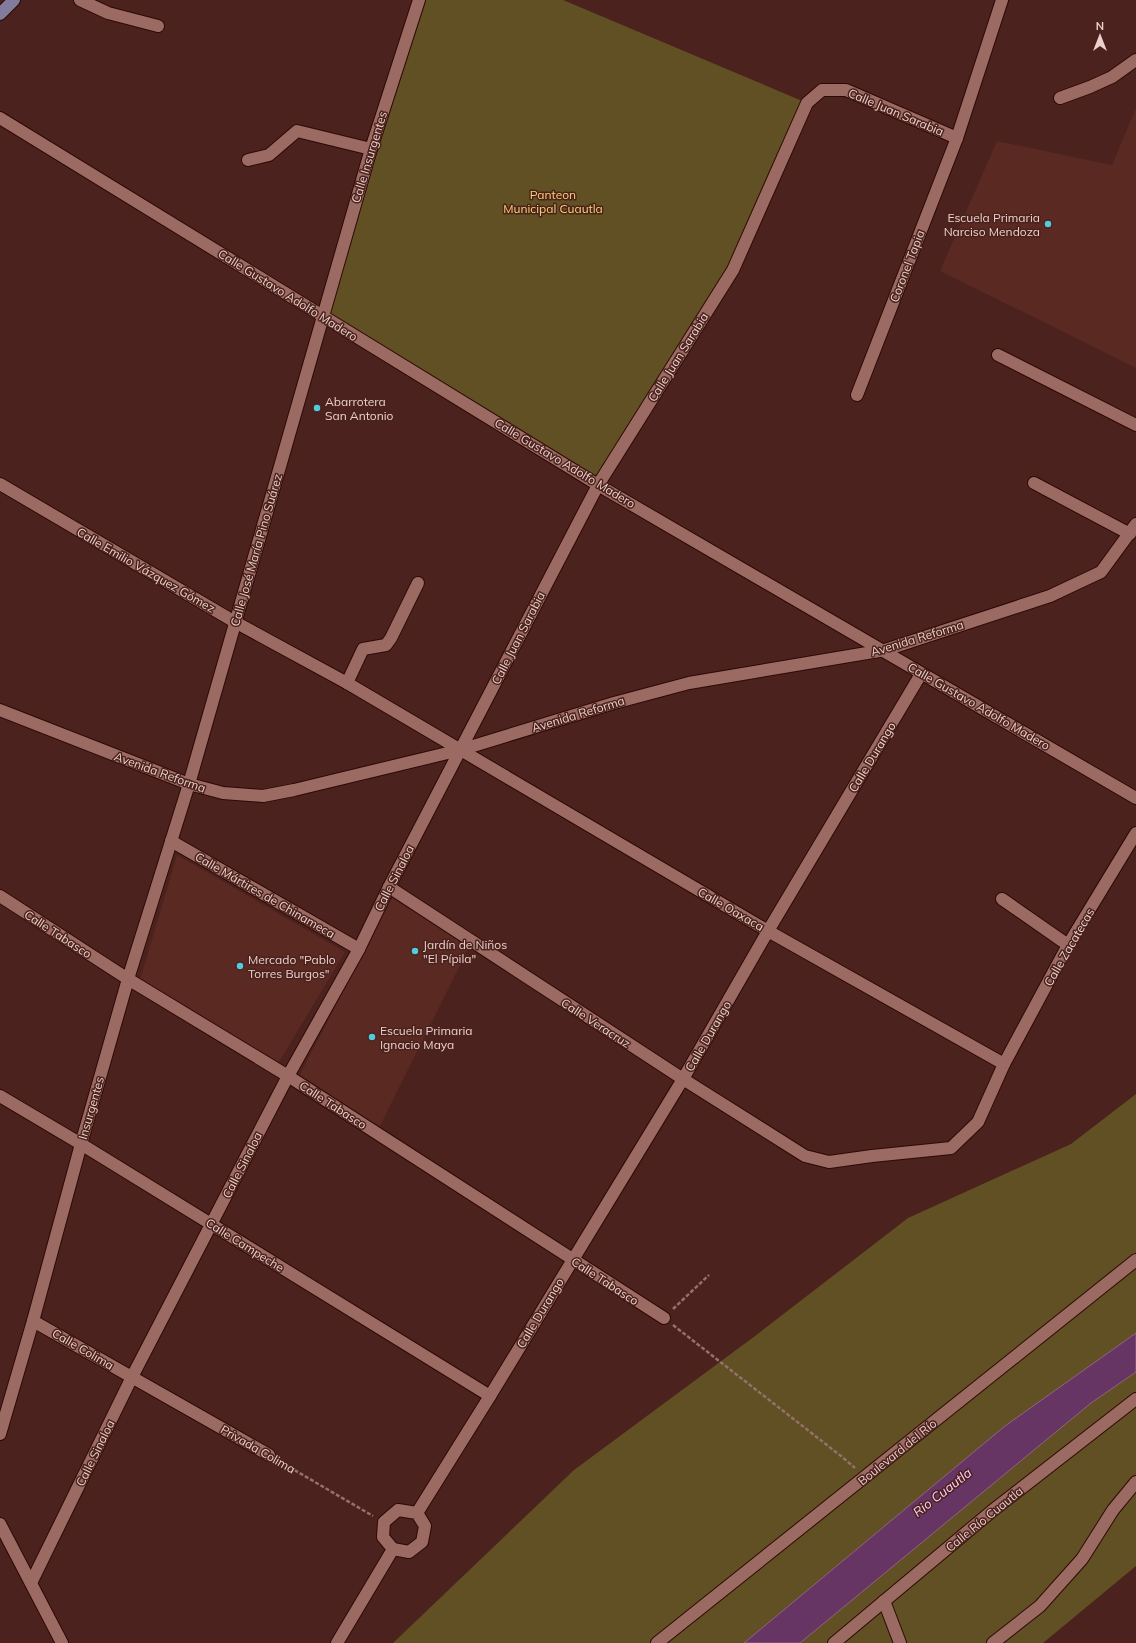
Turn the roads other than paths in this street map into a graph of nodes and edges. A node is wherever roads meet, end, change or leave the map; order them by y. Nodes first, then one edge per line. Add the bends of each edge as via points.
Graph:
1 (14, 0) edge
2 (80, 0) edge
3 (419, 0) edge
4 (1002, 0) edge
5 (0, 14) edge
6 (158, 26) dead end
7 (1136, 60) edge
8 (1060, 98) dead end
9 (0, 118) edge
10 (956, 138) junction
11 (371, 150) junction
12 (248, 160) dead end
13 (322, 316) junction
14 (998, 355) dead end
15 (857, 395) dead end
16 (1136, 425) edge
17 (0, 484) edge
18 (598, 484) junction
19 (1034, 484) dead end
20 (1136, 524) edge
21 (1130, 534) junction
22 (418, 583) dead end
23 (235, 622) junction
24 (885, 650) junction
25 (921, 674) junction
26 (347, 683) junction
27 (0, 710) edge
28 (460, 750) junction
29 (189, 784) junction
30 (1136, 798) edge
31 (1136, 833) edge
32 (171, 841) junction
33 (389, 887) junction
34 (0, 896) edge
35 (1002, 899) dead end
36 (768, 931) junction
37 (1068, 945) junction
38 (359, 949) junction
39 (128, 979) junction
40 (1004, 1064) junction
41 (288, 1076) junction
42 (683, 1080) junction
43 (0, 1096) edge
44 (80, 1144) junction
45 (805, 1156) joint
46 (212, 1225) junction
47 (572, 1259) junction
48 (1136, 1260) edge
49 (664, 1318) road end
50 (33, 1321) junction
51 (132, 1377) junction
52 (490, 1396) junction
53 (1136, 1399) edge
54 (0, 1434) edge
55 (269, 1455) road end
56 (1136, 1482) edge
57 (417, 1513) junction
58 (0, 1524) edge
59 (393, 1549) junction
60 (31, 1583) junction
61 (884, 1601) junction
62 (62, 1643) edge
63 (337, 1643) edge
64 (657, 1643) edge
65 (834, 1643) edge
66 (900, 1643) edge
67 (993, 1643) edge

1 - 5 main road
2 - 6 street via 108,13
3 - 11 street, Calle Insurgentes
4 - 10 street, Coronel Tapia
7 - 8 street via 1112,77
9 - 13 street, Calle Gustavo Adolfo Madero
10 - 15 street, Coronel Tapia
10 - 18 street, Calle Juan Sarabia via 846,90 822,90 807,103 733,270
11 - 12 street via 297,131 269,155
11 - 13 street, Calle Insurgentes
13 - 18 street, Calle Gustavo Adolfo Madero
13 - 23 street, Calle José María Pino Suárez
14 - 16 street
17 - 23 street, Calle Emilio Vázquez Gómez
18 - 24 street, Calle Gustavo Adolfo Madero
18 - 28 street, Calle Juan Sarabia
19 - 21 street
20 - 21 street, Avenida Reforma
21 - 24 street, Avenida Reforma via 1101,572 1050,596
22 - 26 street via 391,638 386,645 363,649
23 - 26 street, Calle Emilio Vázquez Gómez
23 - 29 street, Calle José María Pino Suárez
24 - 25 street, Calle Gustavo Adolfo Madero
24 - 28 street, Avenida Reforma via 689,683
25 - 30 street, Calle Gustavo Adolfo Madero
25 - 36 street, Calle Durango
26 - 28 street, Calle Emilio Vázquez Gómez
27 - 29 street, Avenida Reforma
28 - 29 street, Avenida Reforma via 263,796 223,794
28 - 33 street, Calle Sinaloa
28 - 36 street, Calle Oaxaca
29 - 32 street, Insurgentes
31 - 37 street, Calle Zacatecas
32 - 38 street, Calle Mártires de Chinameca
32 - 39 street, Insurgentes
33 - 38 street, Calle Sinaloa
33 - 42 street, Calle Veracruz
34 - 39 street, Calle Tabasco
35 - 37 street
36 - 40 street, Calle Oaxaca
36 - 42 street, Calle Durango
37 - 40 street, Calle Zacatecas
38 - 41 street, Calle Sinaloa
39 - 41 street, Calle Tabasco
39 - 44 street, Insurgentes
40 - 45 street, Calle Zacatecas via 978,1122 951,1148 829,1162
41 - 46 street, Calle Sinaloa
41 - 47 street, Calle Tabasco
42 - 45 street, Calle Veracruz
42 - 47 street, Calle Durango
43 - 44 street, Calle Campeche
44 - 46 street, Calle Campeche
44 - 50 street, Insurgentes
46 - 51 street, Calle Sinaloa
46 - 52 street, Calle Campeche
47 - 49 street, Calle Tabasco
47 - 52 street, Calle Durango
48 - 64 street, Boulevard del Río
50 - 51 street, Calle Colima
50 - 54 street, Insurgentes
51 - 55 street, Privada Colima
51 - 60 street, Calle Sinaloa
52 - 57 street, Calle Durango
53 - 61 street, Calle Río Cuautla via 992,1511
56 - 67 street via 1113,1510 1082,1559 1040,1606
57 - 59 street via 426,1526 422,1542 409,1552
57 - 59 street via 398,1510 384,1522 383,1537
58 - 60 street
59 - 63 street
60 - 62 street
61 - 65 street, Calle Río Cuautla
61 - 66 street

